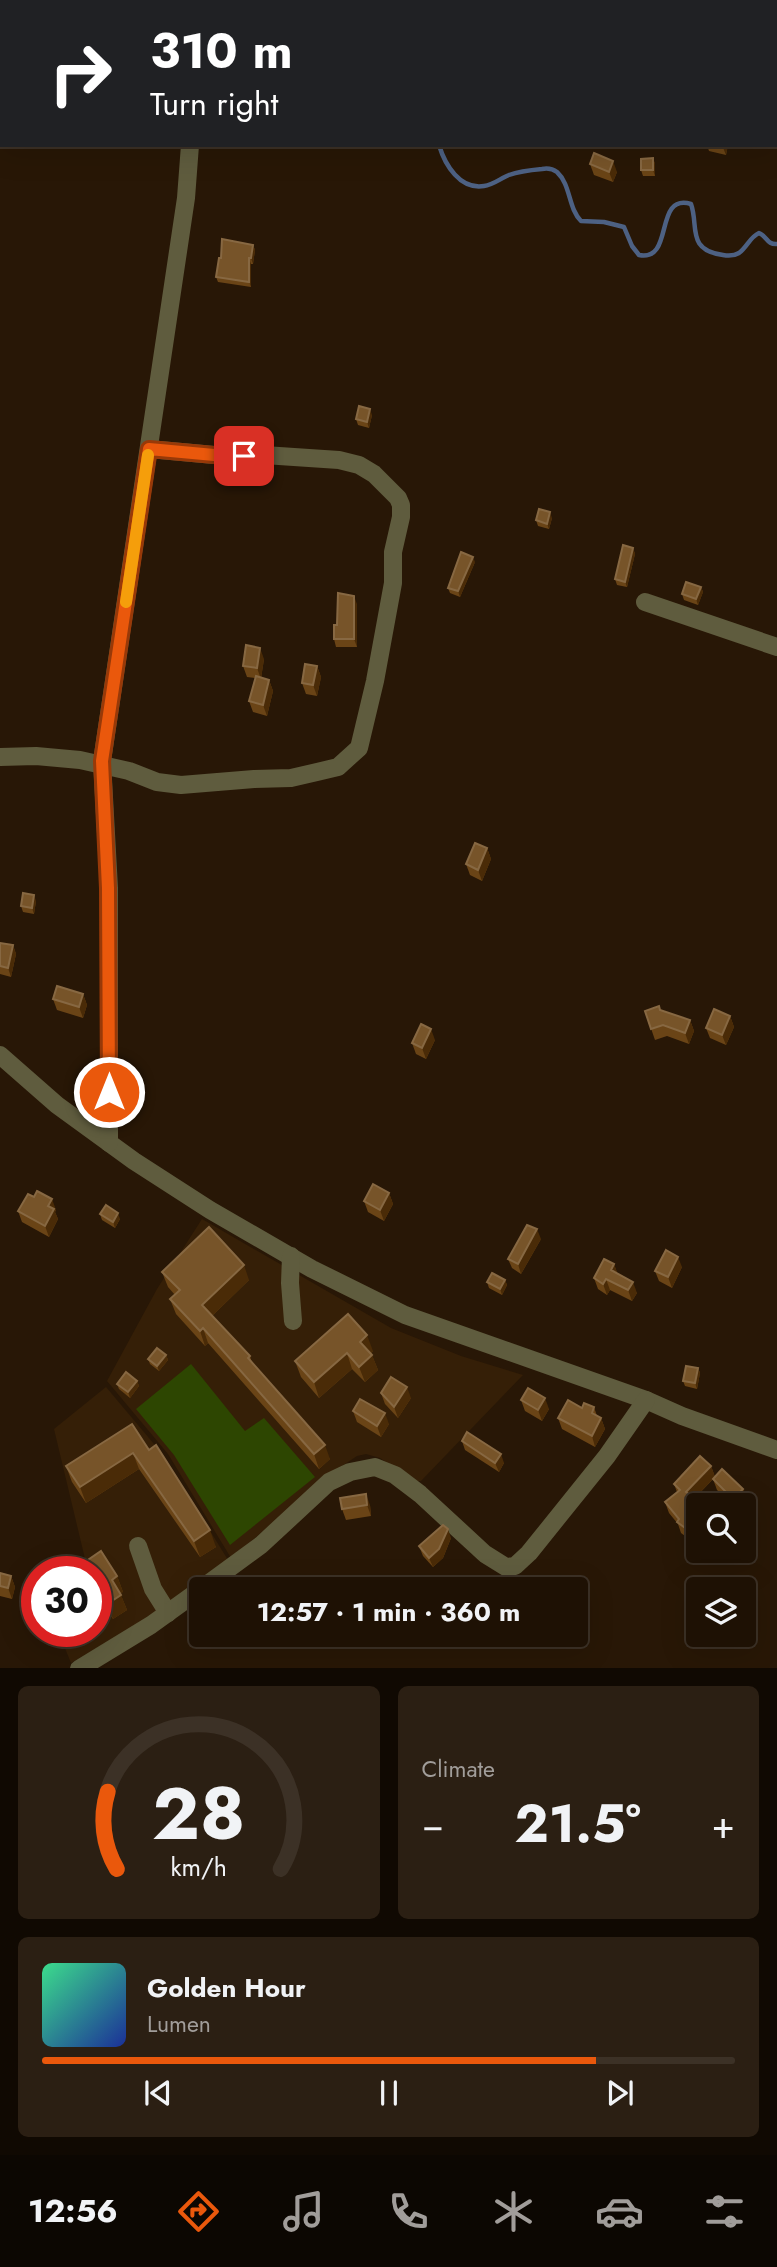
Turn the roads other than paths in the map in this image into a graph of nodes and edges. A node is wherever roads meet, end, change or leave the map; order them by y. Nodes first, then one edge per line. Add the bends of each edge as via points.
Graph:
1 (190, 147) edge
2 (149, 449) junction
3 (645, 602) dead end
4 (777, 647) edge
5 (0, 757) edge
6 (102, 765) junction
7 (0, 1055) edge
8 (109, 1143) junction
9 (291, 1256) junction
10 (293, 1321) dead end
11 (646, 1400) junction
12 (777, 1450) edge
13 (138, 1546) dead end
14 (217, 1577) edge
15 (189, 1598) edge
16 (168, 1613) junction
17 (79, 1668) edge

1 - 2 street
2 - 6 street
2 - 6 street via 317,457 366,470 388,487 401,505 393,583 359,748 338,767 291,778 181,785
3 - 4 street
5 - 6 street via 36,756
6 - 8 street via 108,888
7 - 8 street
8 - 9 street via 210,1210
9 - 10 street
9 - 11 street via 405,1315
11 - 12 street
11 - 14 street via 607,1456 515,1566 506,1567 485,1554 420,1494 375,1467 329,1482 261,1545
13 - 16 street via 153,1589
15 - 16 street
16 - 17 street

